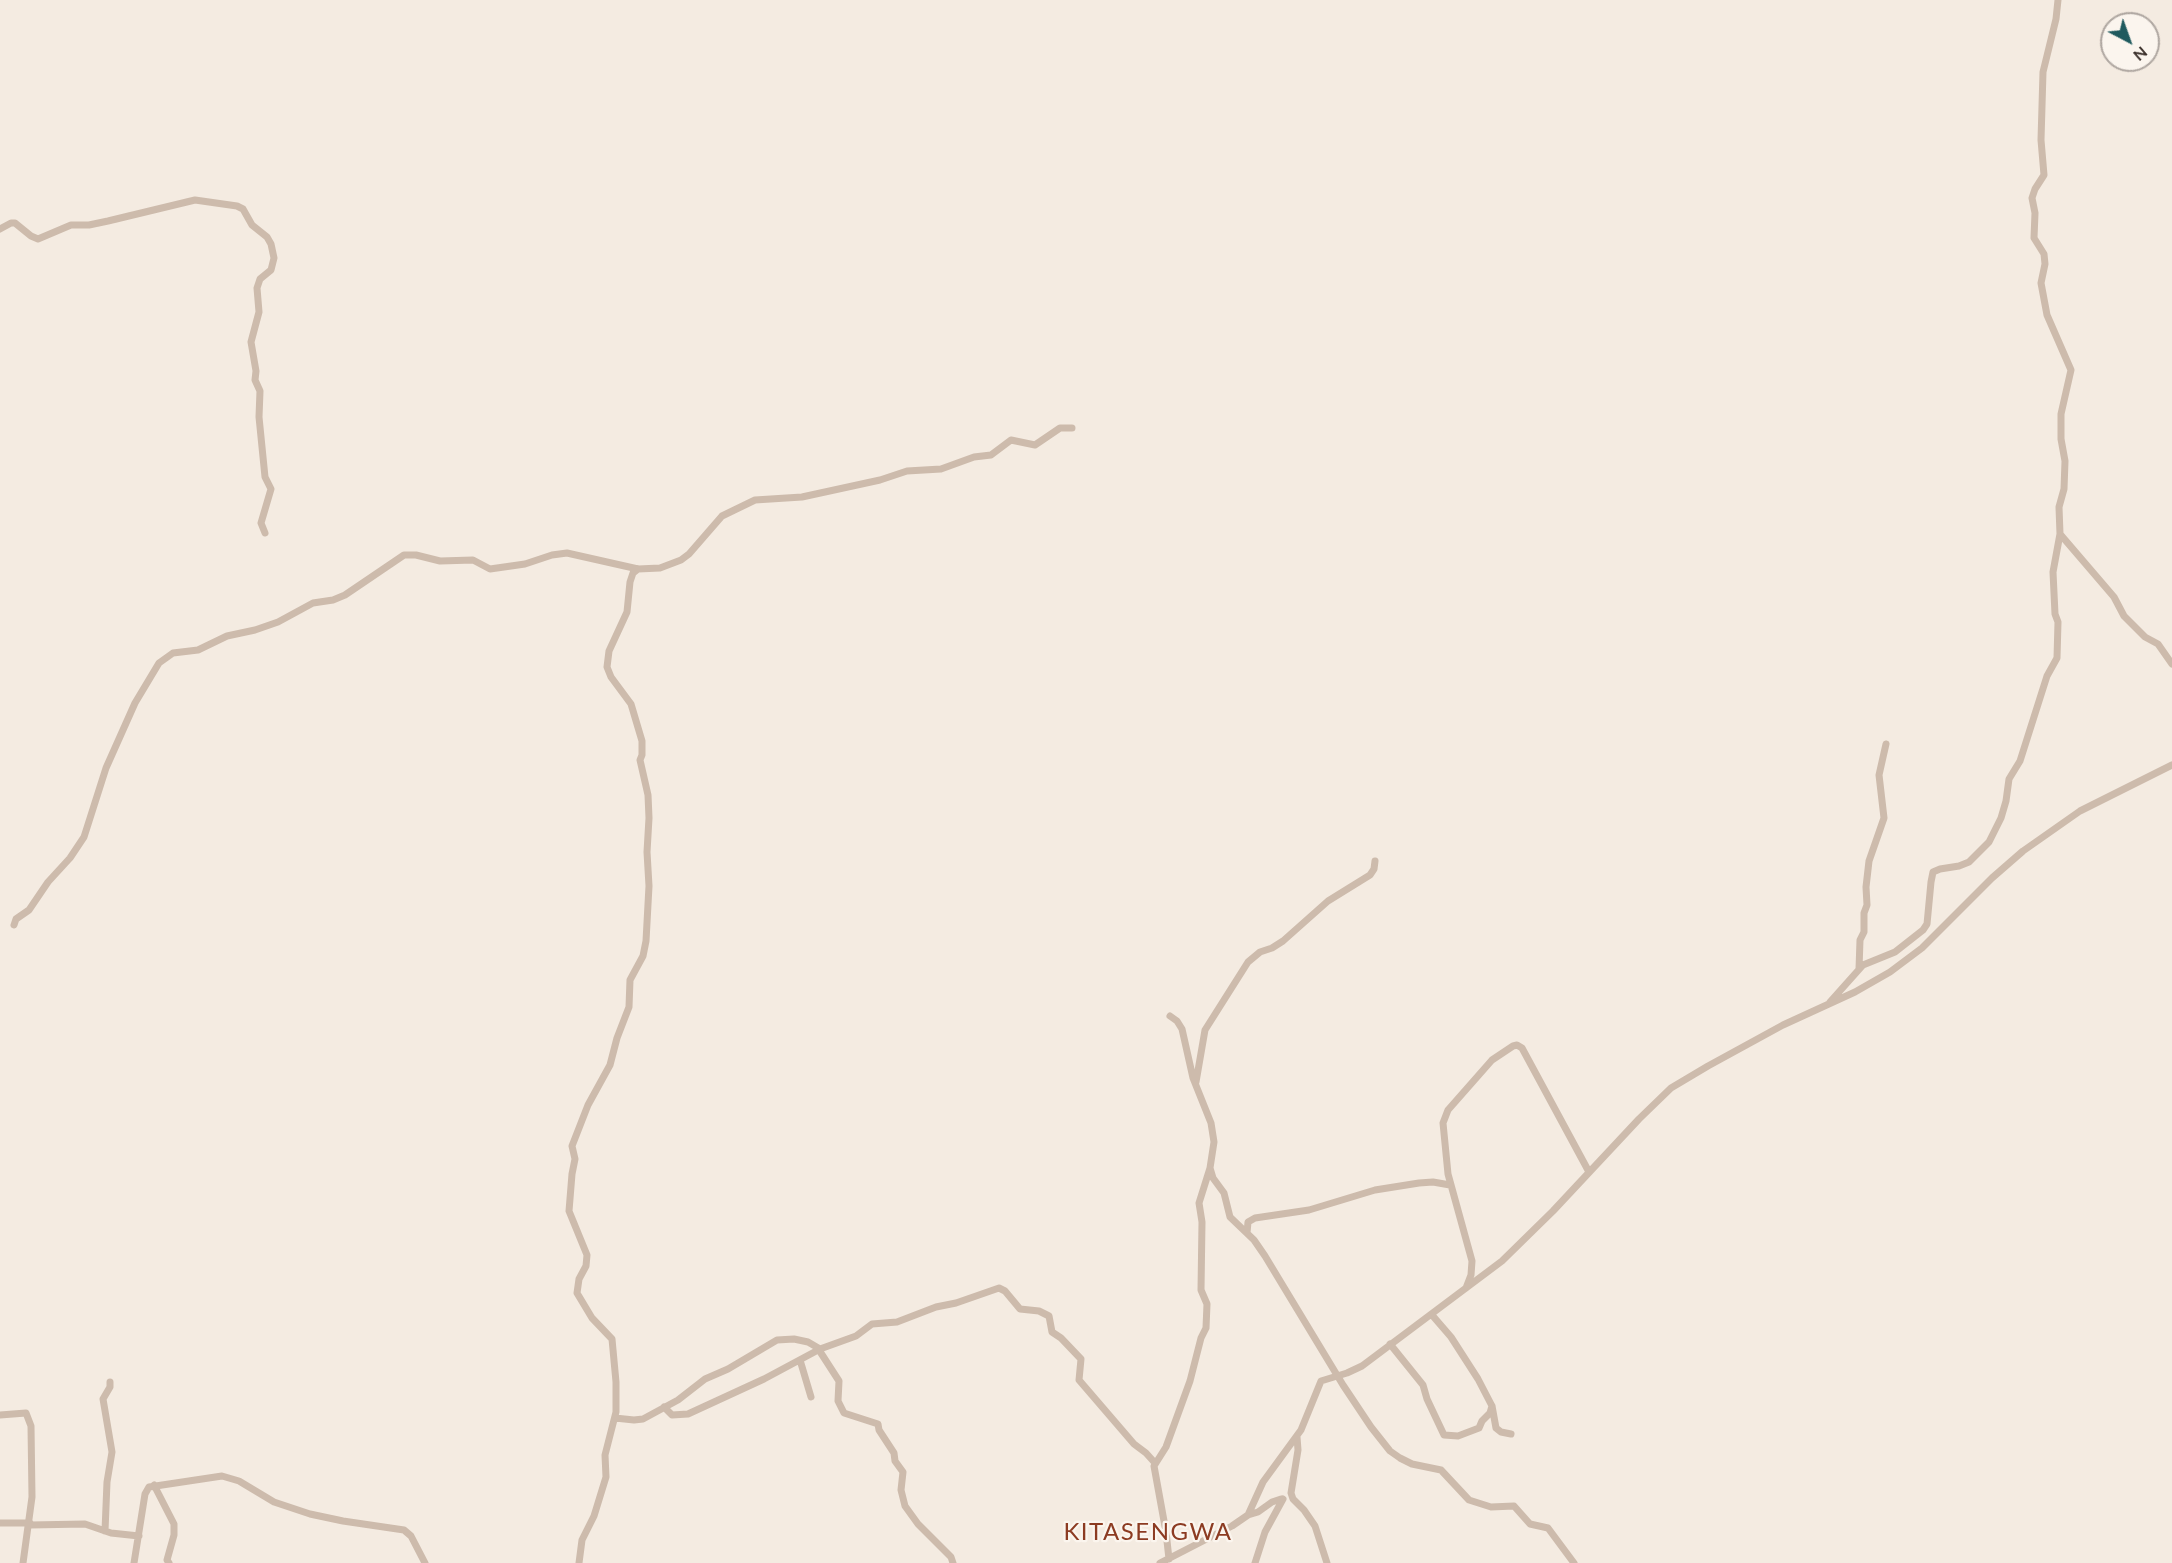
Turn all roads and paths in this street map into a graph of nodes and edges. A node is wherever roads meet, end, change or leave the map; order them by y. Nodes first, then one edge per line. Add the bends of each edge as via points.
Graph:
1 (2058, 0) edge
2 (0, 229) edge
3 (1072, 428) dead end
4 (265, 533) dead end
5 (2060, 534) junction
6 (634, 570) junction
7 (2172, 664) edge
8 (1886, 744) dead end
9 (2172, 765) edge
10 (1375, 861) dead end
11 (14, 925) dead end
12 (1859, 969) junction
13 (1828, 1005) junction
14 (1170, 1016) dead end
15 (1196, 1088) junction
16 (1210, 1168) junction
17 (1589, 1172) junction
18 (1450, 1185) junction
19 (1247, 1233) junction
20 (1465, 1289) junction
21 (1432, 1315) junction
22 (1390, 1344) junction
23 (819, 1349) junction
24 (800, 1360) junction
25 (1337, 1375) junction
26 (110, 1382) dead end
27 (811, 1397) dead end
28 (1492, 1406) junction
29 (664, 1407) junction
30 (0, 1415) edge
31 (615, 1418) junction
32 (1511, 1434) dead end
33 (1297, 1437) junction
34 (1155, 1463) junction
35 (154, 1485) junction
36 (1283, 1499) junction
37 (1293, 1499) junction
38 (1248, 1515) junction
39 (0, 1523) edge
40 (30, 1524) junction
41 (105, 1531) junction
42 (139, 1536) junction
43 (1169, 1559) junction
44 (23, 1563) edge
45 (134, 1563) edge
46 (169, 1563) edge
47 (425, 1563) edge
48 (579, 1563) edge
49 (953, 1563) edge
50 (1160, 1563) edge
51 (1255, 1563) edge
52 (1327, 1563) edge
53 (1575, 1563) edge

1 - 5 street via 2043,72 2044,175 2032,202 2034,238 2046,264 2041,284 2047,315 2071,370 2061,414 2065,461
2 - 4 street via 15,223 38,239 71,225 89,225 195,200 243,209 256,230 272,244 274,258 271,270 260,279 257,288 259,312 251,342 260,391 265,477 271,489 261,523
3 - 6 street via 1060,429 1035,445 1011,440 991,455 941,469 907,471 802,497 755,500 722,516 681,560 660,568
5 - 7 street via 2114,597 2124,616 2158,644
5 - 12 street via 2053,572 2057,658 2041,692 2020,761 2009,779 2001,818 1989,842 1970,862 1933,872 1923,930 1895,952
6 - 11 street via 567,553 490,568 473,560 440,561 404,555 339,597 313,603 278,622 227,636 198,650 168,656 159,663 135,703 106,768 84,837
6 - 31 street via 627,612 609,651 607,667 631,704 642,741 640,760 649,818 646,941 630,980 629,1008 610,1065 573,1140 575,1159 569,1208 587,1255 578,1282 578,1297 612,1339
8 - 12 street via 1880,775 1884,821 1869,861
9 - 13 street via 2072,817 2003,867 1953,920 1906,961
10 - 15 street via 1370,875 1328,901 1283,941 1248,962 1205,1030
12 - 13 street
13 - 17 street via 1671,1088
14 - 15 street via 1180,1024 1184,1035
15 - 16 street via 1212,1127
16 - 19 street via 1224,1193 1230,1216
16 - 34 street via 1199,1203 1206,1328 1167,1447
17 - 18 street via 1517,1045 1488,1065 1445,1115 1444,1147
17 - 20 street via 1514,1250
18 - 19 street via 1433,1182 1375,1190 1309,1210 1255,1218 1248,1222
18 - 20 street via 1472,1261
19 - 25 street
20 - 21 street
21 - 22 street
21 - 28 street via 1451,1337
22 - 25 street via 1357,1368
22 - 28 street via 1421,1381 1444,1435 1458,1436 1479,1428
23 - 24 street
23 - 29 street via 808,1342 777,1340 705,1379
23 - 34 street via 856,1336 872,1324 897,1322 1003,1289 1020,1309 1049,1316 1052,1332 1081,1359 1079,1380
23 - 49 street via 838,1381 838,1401 844,1413 878,1424 903,1472 901,1490 905,1506
24 - 27 street
24 - 29 street via 688,1414 672,1416
25 - 33 street via 1324,1378 1318,1385
25 - 53 street via 1390,1451 1407,1462 1441,1470 1473,1502 1491,1507 1514,1506 1530,1524 1548,1528
26 - 41 street via 103,1399 112,1452
28 - 32 street via 1496,1428
29 - 31 street via 641,1420
30 - 40 street via 26,1413 30,1420
31 - 48 street via 605,1455 606,1477 582,1540
33 - 37 street
33 - 38 street via 1263,1482
34 - 43 street
35 - 42 street via 145,1494
35 - 46 street via 174,1524
35 - 47 street via 227,1477 268,1499 304,1512 404,1530
36 - 37 street
36 - 38 street
36 - 51 street via 1265,1532
37 - 52 street via 1315,1526
38 - 43 street
39 - 40 street
40 - 41 street via 86,1524
40 - 44 street
41 - 42 street
42 - 45 street
43 - 50 street

